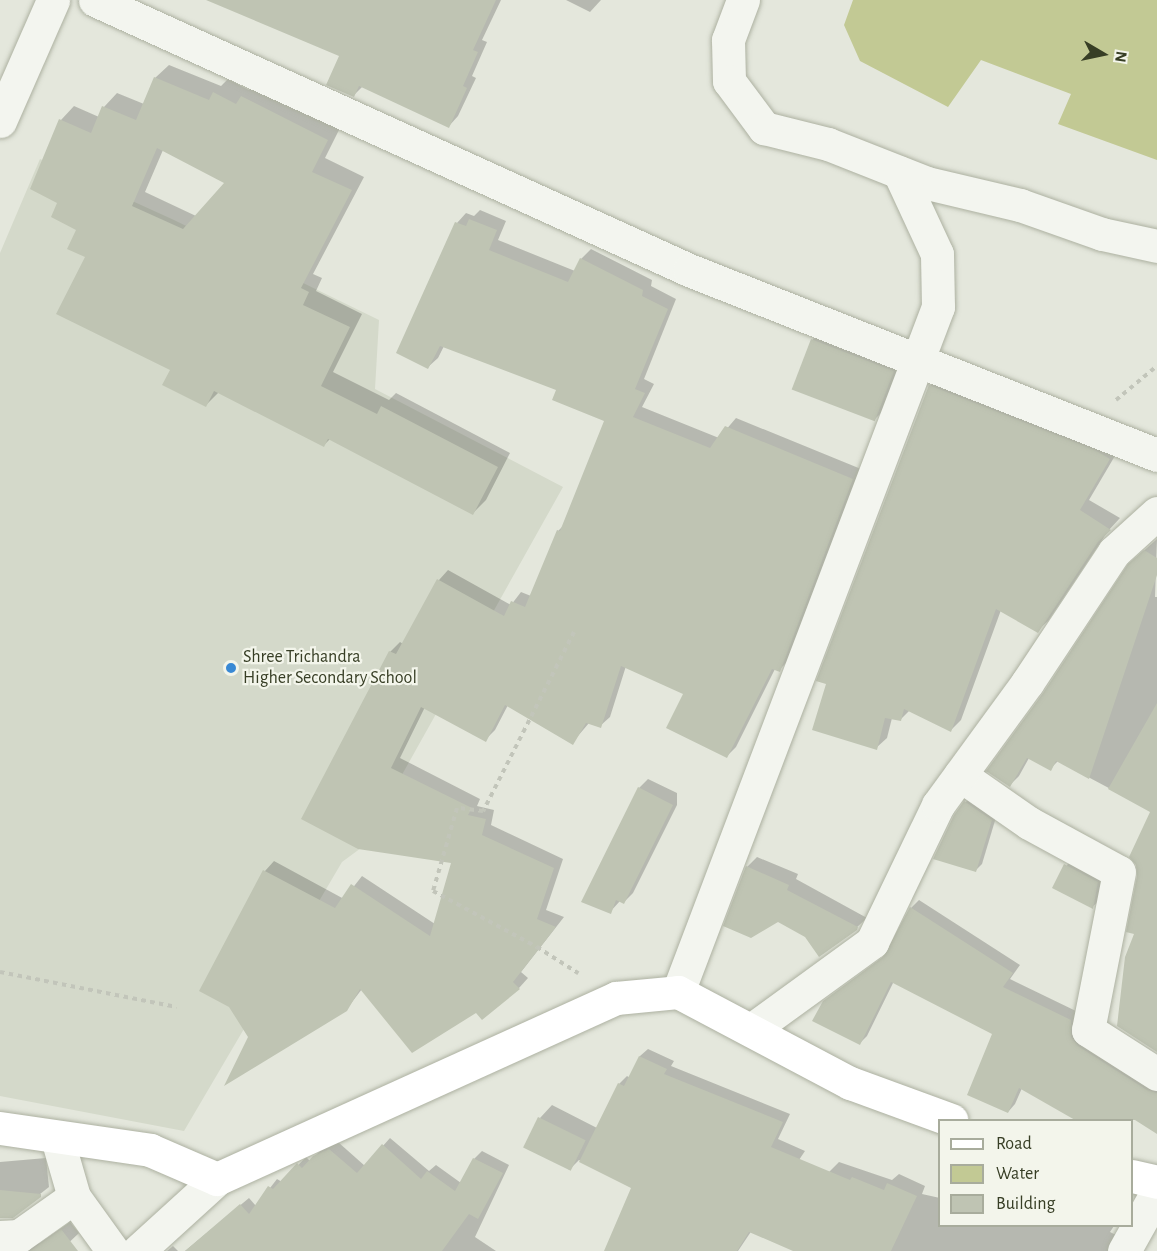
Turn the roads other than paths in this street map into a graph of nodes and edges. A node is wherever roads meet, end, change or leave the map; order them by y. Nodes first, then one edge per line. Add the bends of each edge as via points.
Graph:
1 (53, 0) edge
2 (95, 0) edge
3 (743, 0) edge
4 (0, 122) edge
5 (899, 172) junction
6 (1157, 246) edge
7 (918, 360) junction
8 (1157, 454) edge
9 (1157, 513) edge
10 (960, 775) junction
11 (678, 992) junction
12 (751, 1030) junction
13 (1157, 1074) edge
14 (948, 1119) edge
15 (0, 1128) edge
16 (57, 1138) junction
17 (1133, 1176) edge
18 (217, 1179) junction
19 (1157, 1182) edge
20 (1157, 1192) edge
21 (74, 1197) junction
22 (0, 1237) edge
23 (113, 1251) edge
24 (138, 1251) edge
25 (1124, 1251) edge

1 - 4 street
2 - 7 street via 689,270
3 - 5 street via 729,40 729,81 764,128 828,144
5 - 6 street via 927,183 1020,205 1102,234
5 - 7 street via 937,254 939,307
7 - 8 street
7 - 11 street
9 - 10 street via 1114,552
10 - 12 street via 938,805 872,942
10 - 13 street via 1029,823 1119,872 1088,1030
11 - 12 main road
11 - 18 main road via 616,998
12 - 14 main road via 850,1083
15 - 16 main road
16 - 18 main road via 150,1150
16 - 21 street
17 - 19 main road
18 - 24 street
20 - 25 street
21 - 22 street via 19,1236
21 - 23 street

